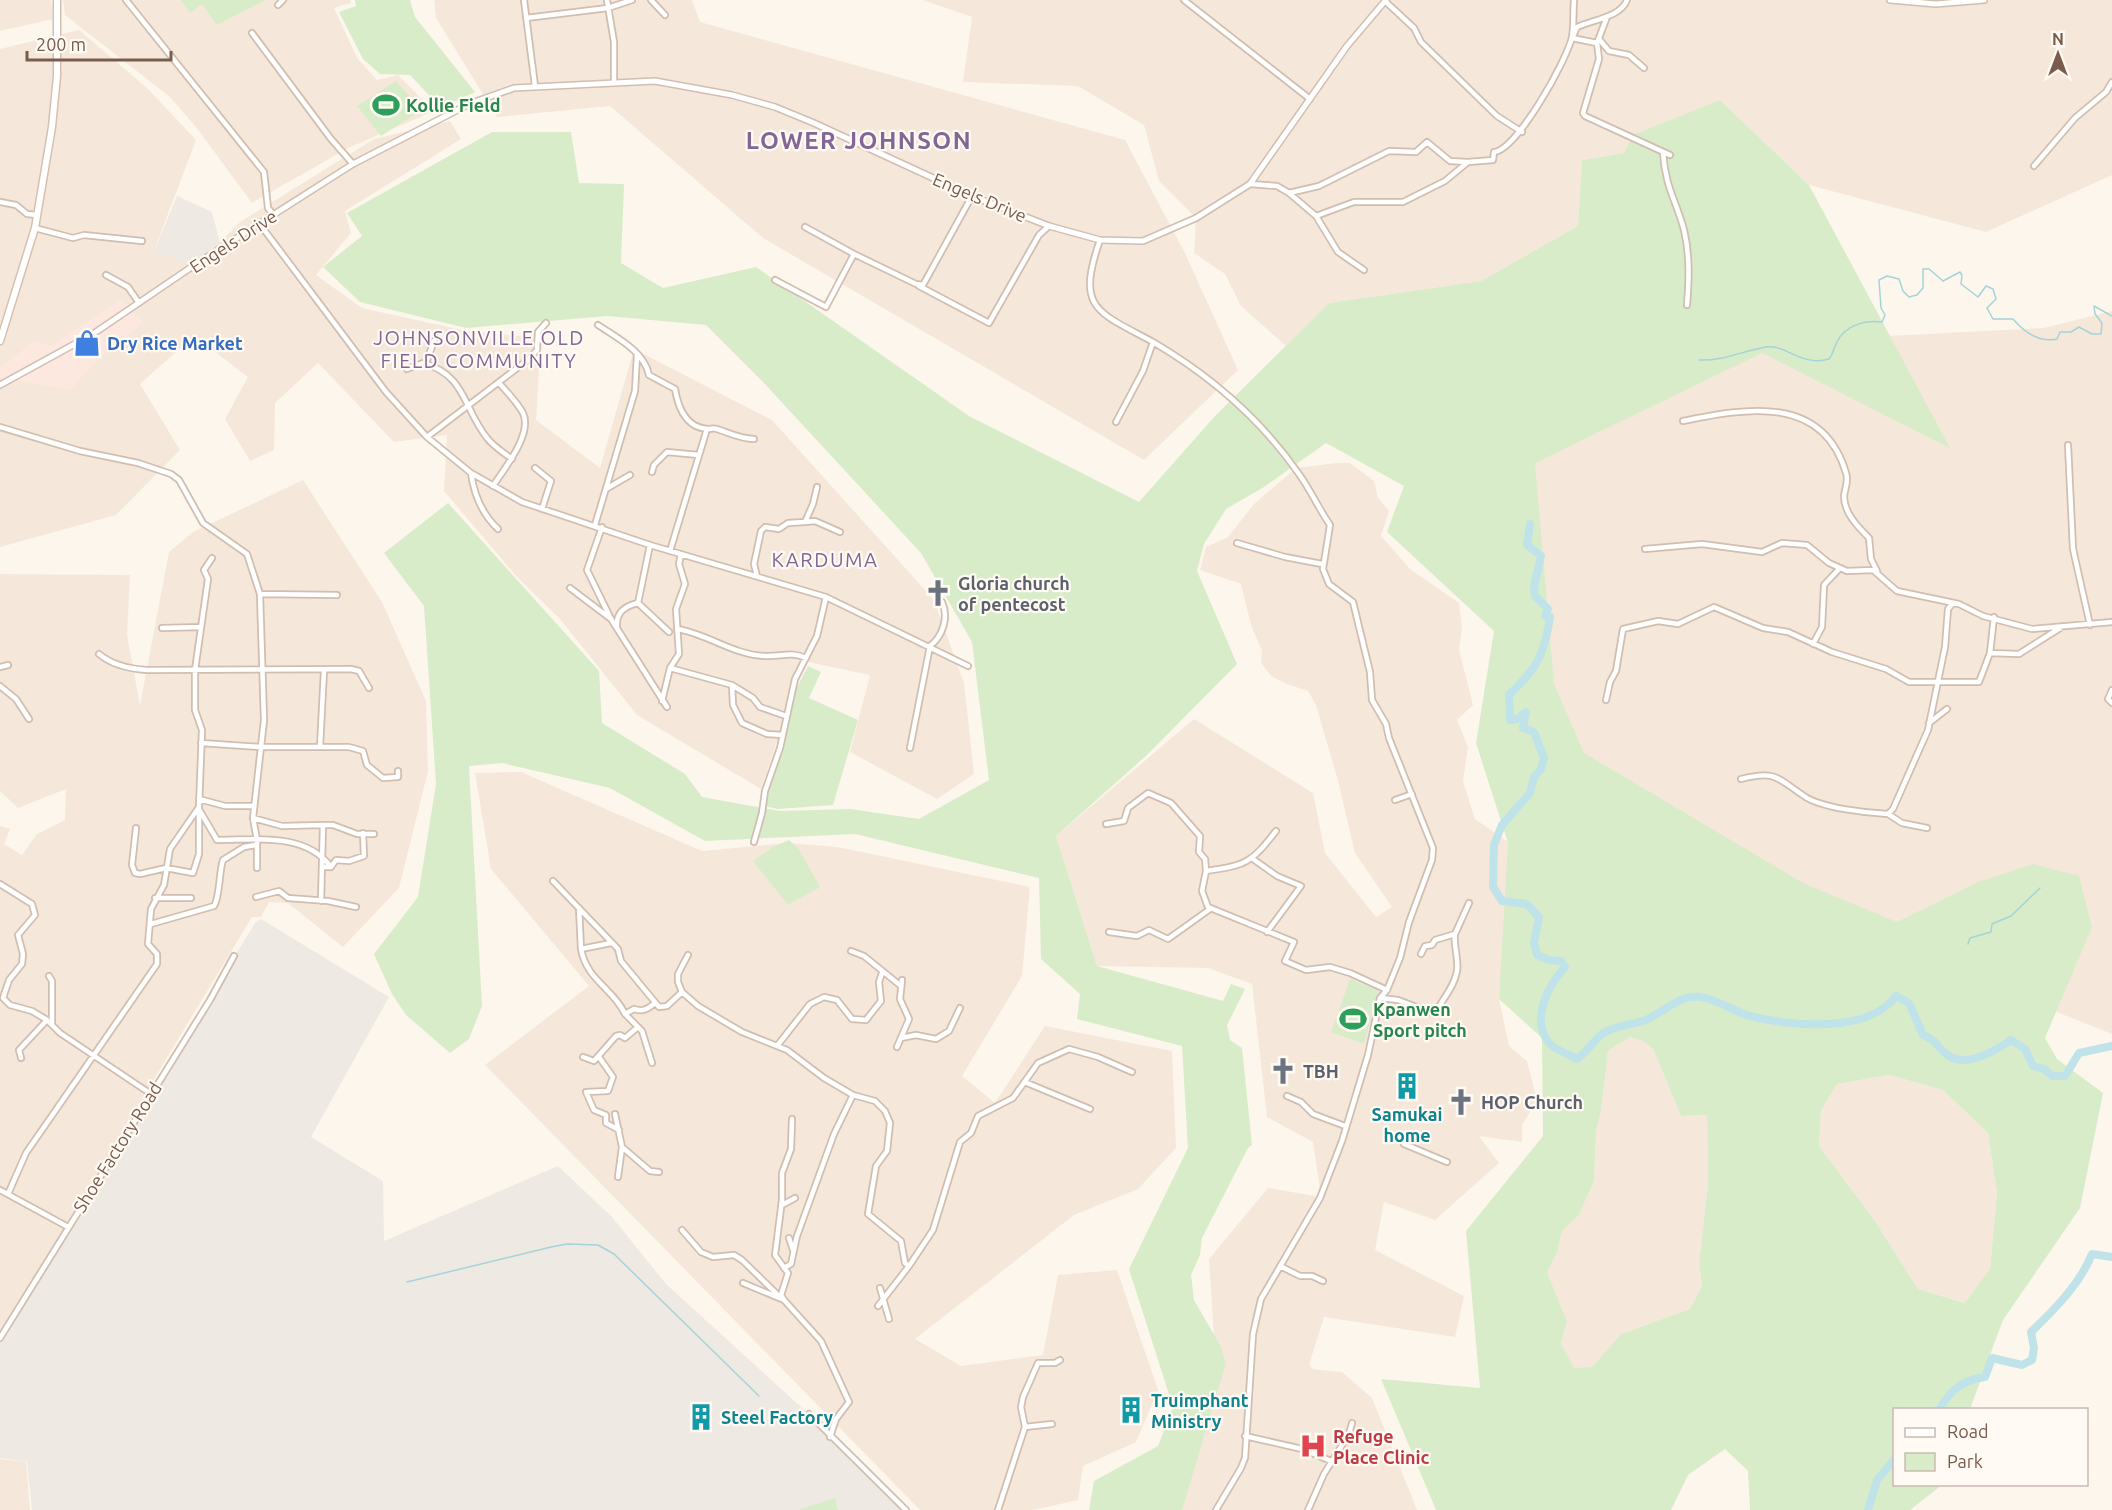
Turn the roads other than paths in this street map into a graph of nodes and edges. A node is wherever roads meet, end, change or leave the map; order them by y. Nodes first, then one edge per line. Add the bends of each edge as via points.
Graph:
1 (57, 0) edge
2 (126, 0) edge
3 (283, 0) edge
4 (524, 0) edge
5 (607, 0) edge
6 (632, 0) edge
7 (651, 0) edge
8 (1184, 0) edge
9 (1574, 0) edge
10 (1627, 0) edge
11 (1890, 0) edge
12 (1984, 0) edge
13 (1385, 1) edge
14 (1968, 1) edge
15 (278, 5) dead end
16 (608, 8) junction
17 (665, 15) dead end
18 (1606, 17) junction
19 (526, 18) junction
20 (252, 33) dead end
21 (1572, 38) junction
22 (1598, 41) junction
23 (1644, 69) dead end
24 (614, 82) junction
25 (2112, 82) edge
26 (535, 86) junction
27 (1310, 99) junction
28 (1522, 132) junction
29 (1663, 152) junction
30 (1670, 155) dead end
31 (1468, 162) junction
32 (353, 164) junction
33 (2034, 166) dead end
34 (1251, 184) junction
35 (1289, 193) junction
36 (972, 196) junction
37 (0, 202) edge
38 (273, 214) junction
39 (37, 215) junction
40 (1316, 216) junction
41 (259, 223) junction
42 (1049, 226) junction
43 (805, 227) dead end
44 (34, 228) junction
45 (1100, 240) junction
46 (142, 241) dead end
47 (854, 254) junction
48 (1364, 270) dead end
49 (106, 275) dead end
50 (776, 280) dead end
51 (919, 286) junction
52 (139, 303) junction
53 (1687, 305) dead end
54 (546, 323) dead end
55 (598, 326) dead end
56 (0, 341) edge
57 (434, 341) dead end
58 (1153, 342) junction
59 (637, 354) junction
60 (426, 363) junction
61 (406, 369) dead end
62 (500, 383) junction
63 (0, 385) edge
64 (469, 405) junction
65 (1683, 421) dead end
66 (1116, 422) dead end
67 (0, 427) edge
68 (707, 429) junction
69 (427, 437) junction
70 (754, 439) dead end
71 (2068, 445) dead end
72 (699, 455) junction
73 (512, 459) junction
74 (536, 468) dead end
75 (652, 472) dead end
76 (471, 473) junction
77 (630, 475) dead end
78 (493, 486) junction
79 (816, 487) dead end
80 (606, 489) junction
81 (542, 509) junction
82 (805, 522) junction
83 (595, 525) junction
84 (602, 527) junction
85 (498, 529) dead end
86 (840, 532) dead end
87 (1236, 543) dead end
88 (650, 545) junction
89 (1644, 549) dead end
90 (670, 551) junction
91 (681, 554) junction
92 (212, 558) dead end
93 (1322, 564) junction
94 (1840, 568) junction
95 (1879, 574) junction
96 (757, 576) junction
97 (570, 588) dead end
98 (261, 594) junction
99 (337, 595) dead end
100 (826, 597) junction
101 (942, 602) dead end
102 (638, 603) junction
103 (1953, 603) junction
104 (1994, 617) junction
105 (611, 619) junction
106 (2112, 622) edge
107 (2090, 625) junction
108 (617, 626) junction
109 (2062, 626) junction
110 (200, 627) junction
111 (162, 628) dead end
112 (677, 629) junction
113 (669, 632) dead end
114 (1813, 644) junction
115 (930, 646) junction
116 (1990, 653) junction
117 (99, 654) dead end
118 (806, 658) junction
119 (8, 665) dead end
120 (968, 666) dead end
121 (0, 667) edge
122 (670, 668) junction
123 (261, 669) junction
124 (195, 670) junction
125 (324, 670) junction
126 (1937, 680) junction
127 (732, 685) junction
128 (0, 686) edge
129 (369, 688) dead end
130 (2112, 690) edge
131 (1606, 700) dead end
132 (662, 701) junction
133 (2112, 703) edge
134 (667, 707) dead end
135 (1947, 709) dead end
136 (786, 716) junction
137 (29, 719) dead end
138 (1929, 723) junction
139 (783, 735) junction
140 (201, 743) junction
141 (261, 747) junction
142 (320, 747) junction
143 (910, 748) dead end
144 (398, 771) dead end
145 (1741, 779) dead end
146 (1412, 794) junction
147 (199, 799) junction
148 (1395, 800) dead end
149 (253, 806) junction
150 (199, 807) junction
151 (1888, 814) junction
152 (253, 818) junction
153 (1106, 824) dead end
154 (323, 825) junction
155 (136, 828) dead end
156 (1927, 828) dead end
157 (1276, 831) dead end
158 (363, 833) junction
159 (374, 834) dead end
160 (754, 842) dead end
161 (257, 843) junction
162 (322, 856) junction
163 (1253, 859) junction
164 (322, 867) junction
165 (331, 867) junction
166 (166, 868) junction
167 (257, 868) dead end
168 (1206, 871) junction
169 (553, 881) dead end
170 (0, 884) edge
171 (256, 897) dead end
172 (155, 898) junction
173 (191, 898) dead end
174 (321, 901) junction
175 (1469, 903) dead end
176 (356, 907) dead end
177 (579, 908) junction
178 (1210, 909) junction
179 (151, 924) junction
180 (1109, 932) dead end
181 (1268, 932) junction
182 (1455, 934) junction
183 (611, 943) junction
184 (581, 949) junction
185 (851, 951) dead end
186 (1420, 954) dead end
187 (688, 955) dead end
188 (234, 957) dead end
189 (882, 973) junction
190 (49, 976) dead end
191 (1387, 990) junction
192 (682, 992) junction
193 (1380, 998) junction
194 (655, 1003) junction
195 (960, 1008) dead end
196 (626, 1014) junction
197 (50, 1022) junction
198 (639, 1027) junction
199 (901, 1038) junction
200 (777, 1046) junction
201 (897, 1047) dead end
202 (95, 1056) junction
203 (583, 1057) dead end
204 (599, 1057) junction
205 (21, 1058) dead end
206 (652, 1063) dead end
207 (1132, 1072) dead end
208 (1027, 1083) junction
209 (151, 1094) junction
210 (853, 1095) junction
211 (1287, 1096) dead end
212 (1090, 1109) dead end
213 (615, 1114) dead end
214 (792, 1119) dead end
215 (1346, 1126) junction
216 (619, 1130) junction
217 (1404, 1144) dead end
218 (622, 1147) junction
219 (1447, 1162) dead end
220 (659, 1173) dead end
221 (618, 1177) dead end
222 (0, 1190) edge
223 (8, 1194) junction
224 (795, 1198) dead end
225 (781, 1205) junction
226 (68, 1227) junction
227 (682, 1230) dead end
228 (789, 1238) dead end
229 (793, 1250) junction
230 (909, 1266) junction
231 (1280, 1266) junction
232 (784, 1268) junction
233 (1323, 1281) dead end
234 (743, 1282) dead end
235 (880, 1288) dead end
236 (883, 1299) junction
237 (784, 1300) junction
238 (878, 1306) dead end
239 (889, 1319) dead end
240 (0, 1338) edge
241 (1060, 1360) dead end
242 (809, 1414) dead end
243 (1352, 1423) dead end
244 (1052, 1424) dead end
245 (1025, 1427) junction
246 (1245, 1436) junction
247 (830, 1437) junction
248 (1331, 1461) junction
249 (906, 1510) edge
250 (998, 1510) edge
251 (1216, 1510) edge
252 (1308, 1510) edge

1 - 39 main road via 57,76
2 - 38 street via 264,172 268,208
3 - 15 street
4 - 19 street
5 - 16 street
6 - 16 street
7 - 17 street
8 - 27 street
9 - 21 street
10 - 18 street
11 - 14 street via 1936,4
12 - 14 street
13 - 27 street, Engels Drive
13 - 28 street via 1497,116
16 - 19 street
16 - 24 street via 614,42
18 - 21 street via 1577,27
18 - 22 street
19 - 26 street
20 - 32 street
21 - 22 street
21 - 28 street
22 - 23 street via 1609,51 1629,55
22 - 29 street via 1599,59 1583,113
24 - 26 street, Engels Drive
24 - 36 street, Engels Drive via 655,81 760,102
25 - 33 street
26 - 32 street, Engels Drive via 514,88 470,104
27 - 34 street, Engels Drive
28 - 31 street via 1502,151 1494,152 1493,160
29 - 30 street
29 - 53 street via 1664,176 1684,228 1690,272
31 - 35 street via 1450,161 1427,142 1416,152 1389,151 1319,186
31 - 40 street via 1445,181 1403,202 1354,202
32 - 38 street, Engels Drive
34 - 35 street via 1277,186
34 - 45 street, Engels Drive via 1202,216 1143,242
35 - 40 street
36 - 42 street, Engels Drive
36 - 51 street
37 - 39 street
38 - 41 street, Engels Drive
39 - 44 main road
40 - 48 street via 1338,252
41 - 52 street, Engels Drive
41 - 69 street via 386,392
42 - 45 street, Engels Drive
42 - 51 street via 1039,235 989,323
43 - 47 street
44 - 46 street via 73,238 84,235
44 - 56 main road
45 - 58 street via 1088,280 1095,305 1109,319
47 - 50 street via 826,307
47 - 51 street
49 - 52 street via 128,287
52 - 63 street, Engels Drive via 82,341
54 - 62 street via 536,335 537,350
55 - 59 street
57 - 60 street
58 - 66 street via 1143,371
58 - 93 street via 1224,389 1265,431 1297,472 1330,525
59 - 68 street via 649,375 675,389 686,419
59 - 80 street via 635,391
60 - 61 street
60 - 64 street via 449,376
62 - 64 street
62 - 73 street via 525,422
64 - 69 street
64 - 73 street via 487,438
65 - 95 street via 1723,413 1772,410 1814,423 1838,450 1847,476 1844,498 1853,522 1869,538 1871,559
67 - 98 street via 171,474 203,523 247,554
68 - 70 street
68 - 72 street
69 - 76 street
71 - 107 street via 2073,549
72 - 75 street via 667,452
72 - 90 street
73 - 78 street
74 - 81 street via 551,481
76 - 78 street
76 - 85 street via 486,518
77 - 80 street
78 - 81 street
79 - 82 street
80 - 83 street
81 - 83 street
82 - 86 street via 815,521
82 - 96 street via 761,531 754,564
83 - 84 street
84 - 88 street
84 - 105 street via 587,570
87 - 93 street
88 - 90 street
88 - 102 street
89 - 94 street via 1702,544 1762,552 1782,543 1807,546
90 - 91 street
91 - 96 street
91 - 112 street via 679,564 686,584 676,609
92 - 110 street via 204,570 208,579
93 - 146 street via 1329,584 1353,602 1370,672 1372,700 1386,724
94 - 95 street via 1873,570
94 - 114 street via 1824,585 1822,627
95 - 103 street via 1897,591
96 - 100 street
97 - 105 street
98 - 99 street
98 - 123 street
100 - 115 street
100 - 118 street via 817,636
101 - 115 street via 944,625 937,641
102 - 108 street via 620,612
102 - 113 street
103 - 104 street
103 - 126 street via 1948,609
104 - 109 street via 2032,629
104 - 116 street
105 - 108 street
106 - 107 street
107 - 109 street
108 - 132 street
109 - 116 street via 2019,654
110 - 111 street
110 - 124 street
112 - 118 street via 692,631 712,643 765,656 794,653
112 - 122 street via 679,654
114 - 126 street via 1886,669 1909,682
114 - 131 street via 1788,632 1748,624 1714,607 1678,624 1658,621 1623,629
115 - 120 street
115 - 143 street
116 - 126 street via 1979,682
117 - 124 street via 137,669
118 - 136 street via 795,679
119 - 121 street
122 - 127 street
122 - 132 street
123 - 124 street
123 - 125 street
123 - 141 street
124 - 140 street via 195,710 202,730
125 - 129 street via 359,671
125 - 142 street
126 - 138 street
127 - 136 street via 760,706
127 - 139 street via 733,705 742,723 767,734
128 - 137 street via 16,699
130 - 133 street via 2108,699
132 - 134 street
135 - 138 street
136 - 139 street
138 - 151 street
139 - 160 street
140 - 141 street
140 - 147 street
141 - 142 street
141 - 149 street
142 - 144 street via 363,751 368,765 383,778 398,777
145 - 151 street via 1763,773 1775,775 1804,796 1824,804
146 - 148 street
146 - 191 street via 1432,848 1432,860
147 - 149 street via 225,806
147 - 150 street
149 - 152 street
150 - 161 street via 217,840
150 - 166 street via 170,849
150 - 166 street via 195,872
151 - 156 street via 1902,823
152 - 154 street via 282,826
152 - 161 street
153 - 168 street via 1125,821 1128,808 1148,793 1171,803 1200,836 1199,852 1205,859
154 - 158 street
154 - 162 street
155 - 166 street via 133,869 140,874
157 - 163 street
158 - 159 street
158 - 165 street via 364,856 336,860
161 - 162 street via 285,840
161 - 167 street
161 - 179 street via 223,860 214,906
162 - 164 street
162 - 165 street
163 - 168 street
163 - 181 street via 1277,876 1301,886
164 - 165 street
164 - 174 street
166 - 172 street via 164,885
168 - 178 street via 1202,891
169 - 177 street
170 - 197 street via 32,904 35,915 18,935 22,964 9,980 3,998 10,1005 32,1011
171 - 174 street via 279,891 288,898
172 - 173 street
172 - 179 street
174 - 176 street
175 - 182 street
177 - 183 street
177 - 184 street
178 - 180 street via 1168,939 1149,930 1137,936
178 - 181 street
179 - 202 street via 148,944 157,954 157,964
181 - 191 street via 1294,942 1285,961 1306,970 1330,967 1350,972
182 - 186 street via 1435,940
182 - 193 street via 1457,973 1435,1014 1398,1000
183 - 184 street
183 - 194 street
184 - 196 street via 583,961 595,980
185 - 189 street via 864,956
187 - 192 street via 678,974
188 - 209 street, Shoe Factory Road
189 - 199 street via 902,983 900,999 909,1019
189 - 200 street via 881,1001 866,1020 852,1019 837,1000 824,997 810,1004
190 - 197 street
191 - 193 street
192 - 194 street via 667,1006
192 - 200 street via 707,1012
193 - 215 street via 1368,1055
194 - 196 street via 649,1009 634,1009
195 - 199 street via 950,1031 936,1039 916,1035
196 - 198 street
197 - 202 street
197 - 205 street via 41,1023 19,1050
198 - 204 street via 625,1038 616,1036
198 - 206 street
199 - 201 street
200 - 210 street
202 - 209 street
202 - 223 street via 26,1154
203 - 204 street via 591,1061
204 - 216 street via 613,1077 612,1086 608,1091 586,1092 594,1110 606,1115 606,1124
207 - 208 street via 1069,1049 1038,1063
208 - 212 street
208 - 230 street via 1013,1098 978,1116 971,1133 960,1142 933,1230
209 - 226 street, Shoe Factory Road
210 - 229 street via 834,1134
210 - 230 street via 875,1101 890,1123 887,1150 876,1166 868,1214 901,1241
211 - 215 street via 1313,1114
213 - 216 street
214 - 225 street via 791,1149 782,1173
215 - 231 street via 1320,1198
216 - 218 street
217 - 219 street
218 - 220 street via 650,1171
218 - 221 street
222 - 223 street
223 - 226 street
224 - 225 street
225 - 232 street via 775,1256
226 - 240 street, Shoe Factory Road
227 - 237 street via 701,1252 713,1257 734,1255 742,1260
228 - 229 street
229 - 232 street via 791,1264
230 - 236 street
231 - 233 street
231 - 246 street via 1262,1299 1253,1334
232 - 237 street via 788,1273 781,1295
234 - 237 street
235 - 236 street
236 - 238 street
236 - 239 street
237 - 247 street via 821,1341 849,1402 836,1419
241 - 245 street via 1038,1363 1023,1397
242 - 247 street
243 - 248 street
244 - 245 street
245 - 250 street
246 - 248 street via 1302,1449
246 - 251 street via 1241,1468
247 - 249 street
248 - 252 street

